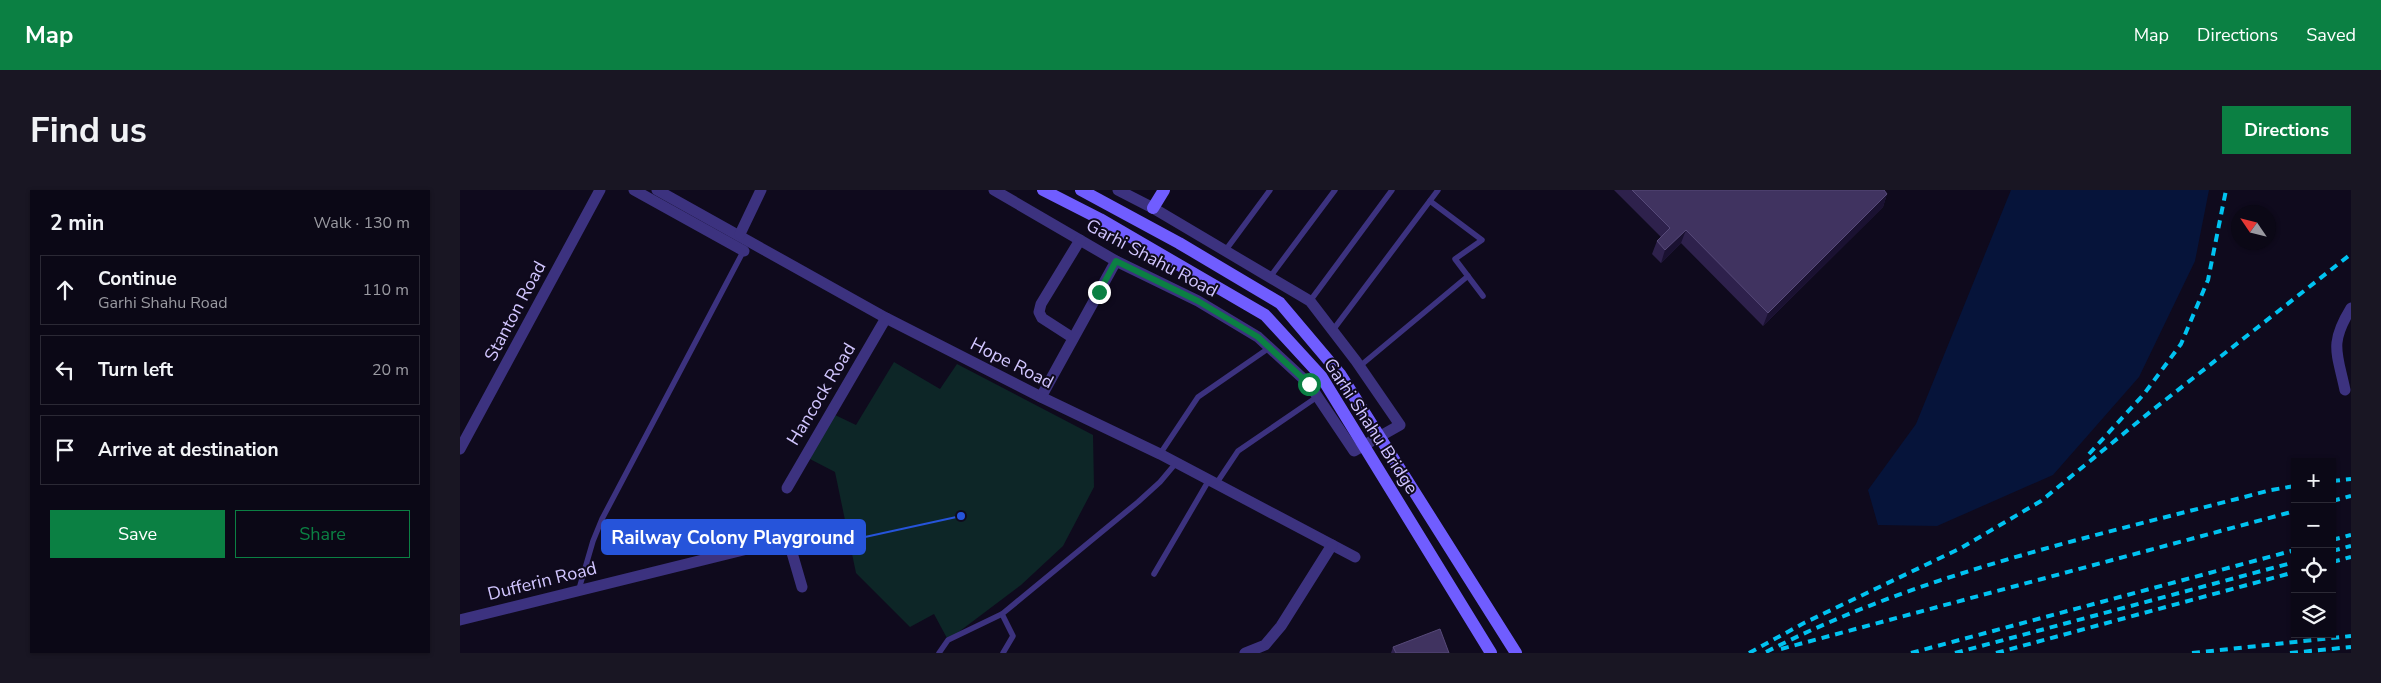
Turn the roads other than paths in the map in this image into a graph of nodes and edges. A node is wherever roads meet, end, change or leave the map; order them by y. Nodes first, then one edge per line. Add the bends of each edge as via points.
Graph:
1 (600, 190) edge
2 (634, 190) edge
3 (658, 190) edge
4 (761, 190) edge
5 (994, 190) edge
6 (1044, 190) edge
7 (1081, 190) edge
8 (1118, 190) edge
9 (1164, 190) edge
10 (1270, 190) edge
11 (1335, 190) edge
12 (1392, 190) edge
13 (1438, 190) edge
14 (1430, 201) junction
15 (1153, 208) junction
16 (740, 234) junction
17 (1080, 240) junction
18 (750, 241) junction
19 (744, 251) junction
20 (1225, 251) junction
21 (1116, 261) junction
22 (1468, 276) junction
23 (1270, 277) junction
24 (1483, 296) dead end
25 (1310, 301) junction
26 (2351, 308) edge
27 (886, 318) junction
28 (1333, 330) junction
29 (1074, 338) junction
30 (1270, 347) junction
31 (1360, 366) junction
32 (2345, 390) dead end
33 (1041, 397) junction
34 (1318, 397) junction
35 (460, 449) edge
36 (1160, 454) junction
37 (1176, 463) junction
38 (1212, 482) junction
39 (787, 488) dead end
40 (1332, 545) junction
41 (1355, 557) dead end
42 (1154, 574) dead end
43 (802, 587) dead end
44 (579, 589) junction
45 (1002, 614) junction
46 (460, 620) edge
47 (939, 653) edge
48 (1003, 653) edge
49 (1245, 653) edge
50 (1491, 653) edge
51 (1516, 653) edge

1 - 35 street, Stanton Road
2 - 19 street
3 - 16 street, Hope Road
4 - 16 street
5 - 17 street, Garhi Shahu Road
6 - 50 main road, Garhi Shahu Bridge, bridge via 1265,316 1290,340 1321,376
7 - 51 main road, Garhi Shahu Bridge, bridge via 1280,303 1340,374
8 - 15 street, Garhi Shahu Road
9 - 15 main road
10 - 20 lane
11 - 23 lane
12 - 25 lane
13 - 14 lane
14 - 22 lane via 1482,240 1455,259
14 - 28 lane
15 - 20 street, Garhi Shahu Road
16 - 18 street, Hope Road
17 - 21 street, Garhi Shahu Road
17 - 29 street via 1039,312 1042,318
18 - 19 lane
18 - 27 street, Hope Road
19 - 44 lane via 602,519
20 - 23 street, Garhi Shahu Road
21 - 29 street
21 - 30 street, Garhi Shahu Road via 1198,301
22 - 24 lane
22 - 31 lane
23 - 25 street, Garhi Shahu Road
25 - 28 street, Garhi Shahu Road
26 - 32 street via 2335,342
27 - 33 street, Hope Road
27 - 39 street, Hancock Road
28 - 31 street, Garhi Shahu Road
29 - 33 street
30 - 34 street, Garhi Shahu Road via 1309,384
30 - 36 lane via 1198,397
31 - 34 street, Garhi Shahu Road via 1400,425 1354,451
33 - 36 street, Hope Road
34 - 38 lane via 1238,451
36 - 37 street, Hope Road
37 - 38 street, Hope Road
37 - 45 lane via 1138,502
38 - 40 street, Hope Road
38 - 42 lane
40 - 41 street, Hope Road
40 - 49 street via 1281,626 1265,645
43 - 44 street, Dufferin Road via 788,539
44 - 46 street, Dufferin Road
45 - 47 lane via 948,640
45 - 48 lane via 1012,636

